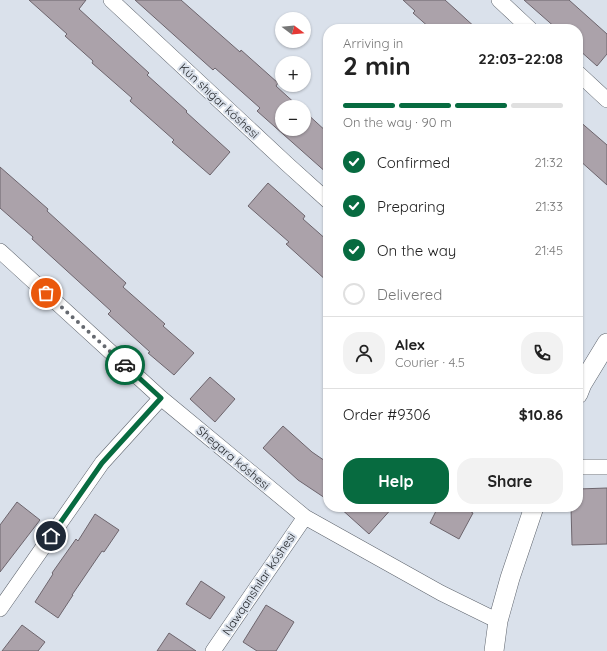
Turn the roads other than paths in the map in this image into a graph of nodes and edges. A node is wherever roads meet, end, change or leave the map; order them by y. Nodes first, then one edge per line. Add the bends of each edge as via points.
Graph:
1 (111, 0) edge
2 (499, 0) edge
3 (525, 24) edge
4 (583, 78) edge
5 (607, 100) edge
6 (323, 196) edge
7 (0, 251) edge
8 (607, 343) edge
9 (583, 382) edge
10 (161, 398) junction
11 (583, 467) edge
12 (607, 467) edge
13 (532, 512) edge
14 (305, 517) junction
15 (0, 609) edge
16 (498, 621) junction
17 (213, 651) edge
18 (494, 651) edge

1 - 6 street, Kún shıǵar kóshesi
2 - 3 street
4 - 5 street
7 - 10 street, Shegara kóshesi
8 - 9 street
10 - 14 street, Shegara kóshesi
10 - 15 street via 102,463
11 - 12 street
13 - 16 street
14 - 16 street, Shegara kóshesi via 441,593
14 - 17 street, Nawqanshılar kóshesi
16 - 18 street

